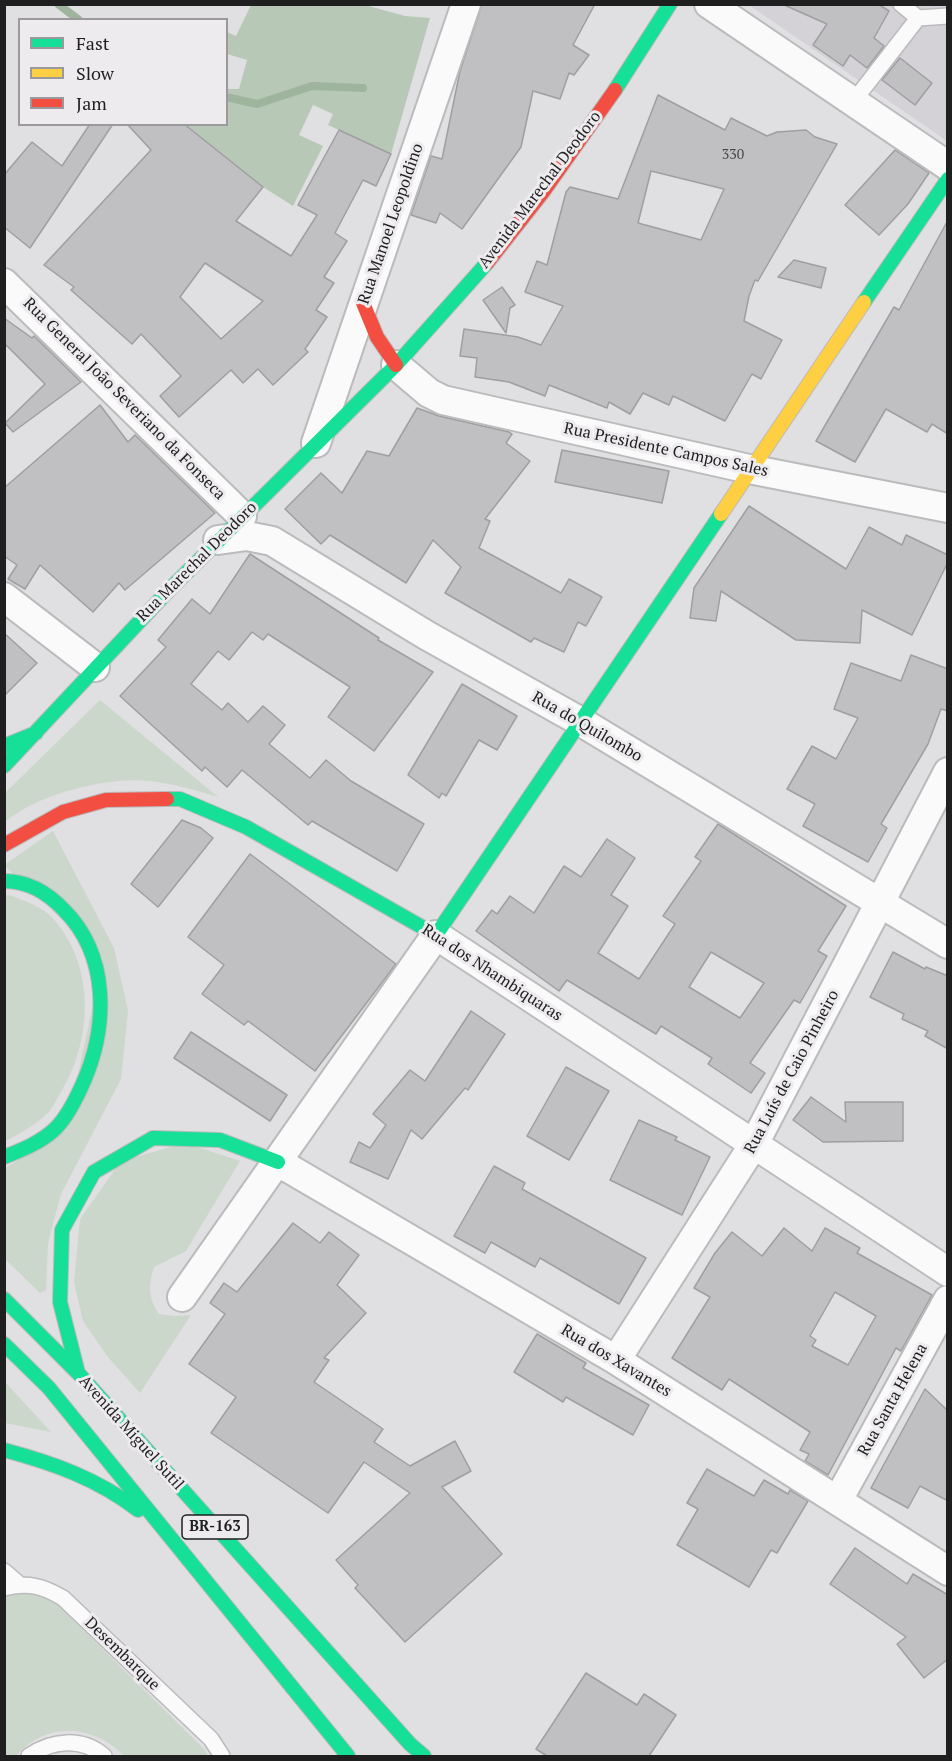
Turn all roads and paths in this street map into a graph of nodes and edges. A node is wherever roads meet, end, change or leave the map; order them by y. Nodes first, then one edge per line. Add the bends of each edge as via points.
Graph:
1 (466, 4) edge
2 (670, 4) edge
3 (709, 4) edge
4 (901, 4) edge
5 (948, 16) edge
6 (918, 18) junction
7 (853, 102) junction
8 (948, 166) edge
9 (948, 179) edge
10 (4, 283) edge
11 (363, 303) junction
12 (396, 365) junction
13 (316, 443) junction
14 (749, 469) junction
15 (948, 508) edge
16 (242, 516) junction
17 (218, 540) junction
18 (4, 597) edge
19 (95, 667) junction
20 (583, 723) junction
21 (36, 733) junction
22 (4, 746) edge
23 (4, 766) edge
24 (948, 772) edge
25 (4, 845) edge
26 (4, 881) edge
27 (881, 903) junction
28 (436, 935) junction
29 (948, 944) edge
30 (754, 1144) junction
31 (4, 1157) edge
32 (278, 1162) junction
33 (948, 1272) edge
34 (182, 1297) dead end
35 (4, 1299) edge
36 (948, 1300) edge
37 (4, 1344) edge
38 (616, 1360) junction
39 (78, 1373) junction
40 (4, 1450) edge
41 (838, 1500) junction
42 (177, 1542) junction
43 (4, 1571) edge
44 (948, 1571) edge
45 (12, 1586) edge
46 (29, 1756) edge
47 (104, 1756) edge
48 (222, 1756) edge
49 (348, 1756) edge
50 (424, 1756) edge

1 - 11 street, Rua Manoel Leopoldino
2 - 12 main road, Avenida Marechal Deodoro via 591,126 528,210
3 - 7 street
4 - 6 lane
5 - 6 lane
6 - 7 lane
7 - 8 street
9 - 14 main road
10 - 16 street, Rua General João Severiano da Fonseca
11 - 12 main road via 377,338
11 - 13 street, Rua Manoel Leopoldino
12 - 13 main road, Rua Marechal Deodoro
12 - 14 street, Rua Presidente Campos Sales via 443,400
13 - 16 main road, Rua Marechal Deodoro
14 - 15 street, Rua Presidente Campos Sales
14 - 20 main road
16 - 17 main road, Rua Marechal Deodoro
17 - 19 main road, Rua Marechal Deodoro
17 - 20 street, Rua do Quilombo via 247,536 272,541 426,635
18 - 19 street
19 - 21 main road, Rua Marechal Deodoro
20 - 27 street, Rua do Quilombo
20 - 28 main road
21 - 22 main road
21 - 23 main road, Rua Marechal Deodoro
24 - 27 street, Rua Luís de Caio Pinheiro
25 - 28 main road, Rua dos Nhambiquaras via 63,812 106,800 180,800 246,826
26 - 31 main road via 42,890 67,910 88,942 100,978 100,1028 87,1078 61,1123 25,1149
27 - 29 street, Rua do Quilombo
27 - 30 street, Rua Luís de Caio Pinheiro
28 - 30 street, Rua dos Nhambiquaras
28 - 32 street
30 - 33 street, Rua dos Nhambiquaras
30 - 38 street, Rua Luís de Caio Pinheiro
32 - 34 street
32 - 38 street, Rua dos Xavantes
32 - 39 main road via 220,1140 153,1138 94,1172 62,1230 60,1302
35 - 39 main road, Avenida Miguel Sutil / BR-163
36 - 41 street, Rua Santa Helena
37 - 42 main road, Avenida Miguel Sutil via 49,1388
38 - 41 street, Rua dos Xavantes
39 - 50 main road, Avenida Miguel Sutil / BR-163
40 - 42 main road via 54,1462 124,1499
41 - 44 street, Rua dos Xavantes
42 - 49 main road, Avenida Miguel Sutil
43 - 45 lane
45 - 48 lane, Desembarque via 42,1586 63,1598 211,1739
46 - 47 lane via 52,1744 69,1743 84,1745

